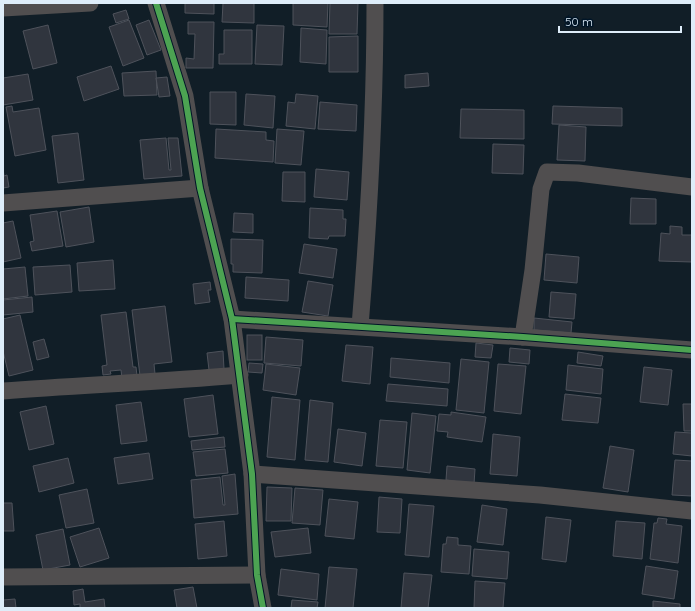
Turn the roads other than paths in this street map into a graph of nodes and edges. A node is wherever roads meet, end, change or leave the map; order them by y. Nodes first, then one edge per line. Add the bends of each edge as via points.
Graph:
1 (90, 3) edge
2 (156, 3) edge
3 (375, 3) edge
4 (3, 8) edge
5 (692, 187) edge
6 (200, 188) junction
7 (3, 203) edge
8 (232, 319) junction
9 (360, 326) junction
10 (523, 337) junction
11 (692, 350) edge
12 (240, 375) junction
13 (3, 391) edge
14 (252, 474) junction
15 (692, 512) edge
16 (257, 575) junction
17 (3, 577) edge
18 (263, 608) edge

1 - 4 street
2 - 6 street via 185,96
3 - 9 street via 369,221
5 - 10 street via 578,173 547,172 541,189
6 - 7 street
6 - 8 street
8 - 9 street
8 - 12 street
9 - 10 street
10 - 11 street
12 - 13 street
12 - 14 street
14 - 15 street via 540,495
14 - 16 street
16 - 17 street
16 - 18 street

